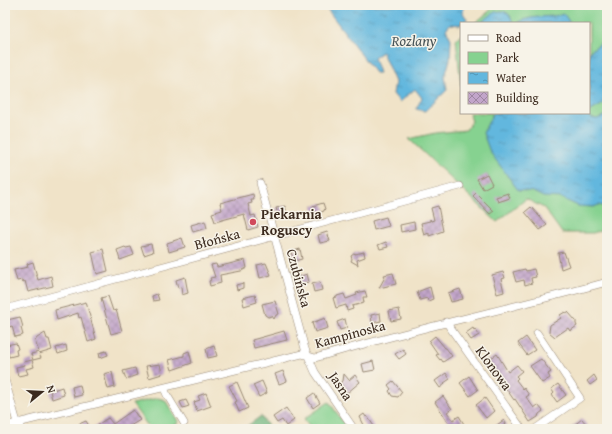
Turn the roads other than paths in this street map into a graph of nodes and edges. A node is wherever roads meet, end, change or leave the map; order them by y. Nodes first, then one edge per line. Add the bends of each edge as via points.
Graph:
1 (260, 184) dead end
2 (460, 186) dead end
3 (274, 236) junction
4 (607, 282) edge
5 (5, 310) edge
6 (446, 322) junction
7 (537, 333) dead end
8 (308, 356) junction
9 (5, 380) edge
10 (164, 388) junction
11 (184, 423) dead end
12 (5, 426) edge
13 (19, 426) edge
14 (354, 429) edge
15 (522, 429) edge
16 (535, 429) edge

1 - 3 street, Czubińska
2 - 3 street, Błońska
3 - 5 street, Błońska
3 - 8 street, Czubińska
4 - 6 street, Kampinoska
6 - 8 street, Kampinoska via 315,358
6 - 15 street, Klonowa
7 - 16 street via 580,398
8 - 10 street, Kampinoska via 302,354
8 - 14 street, Jasna via 321,381
9 - 13 street
10 - 11 street
10 - 13 street, Kampinoska
12 - 13 street, Kampinoska

